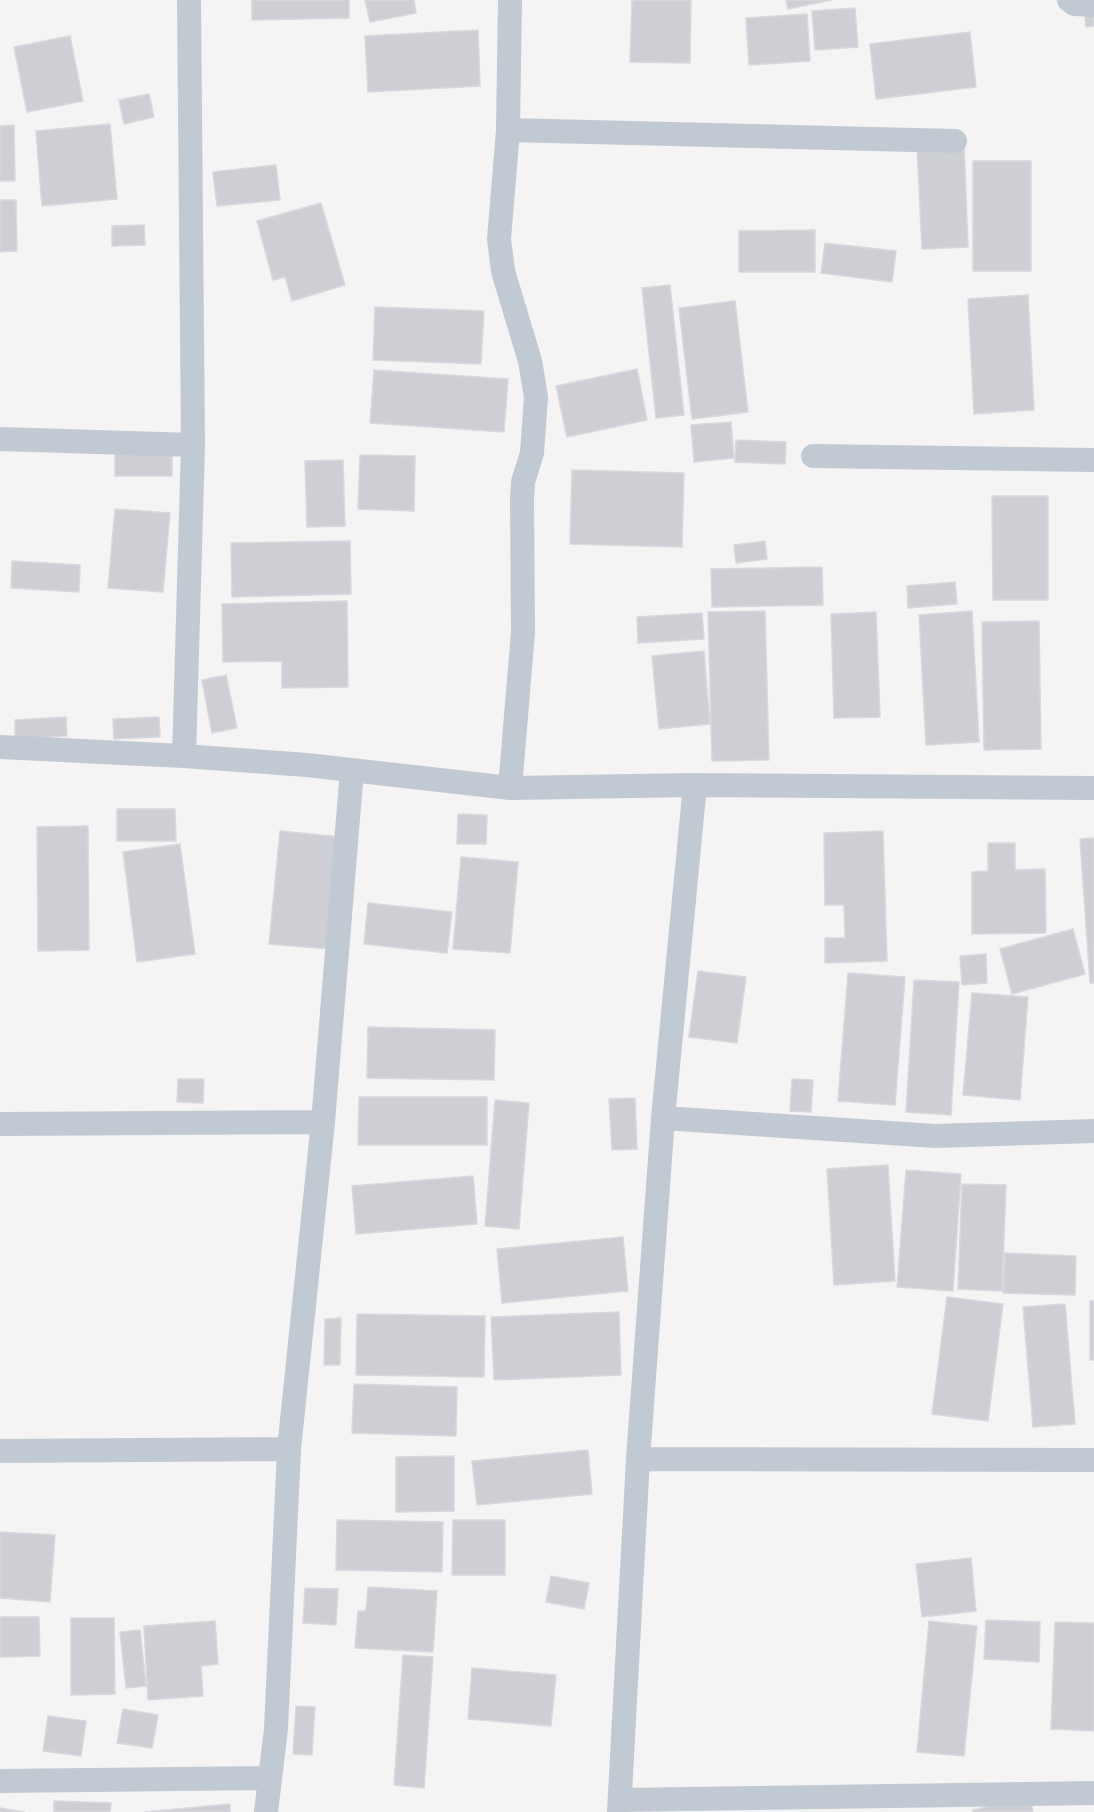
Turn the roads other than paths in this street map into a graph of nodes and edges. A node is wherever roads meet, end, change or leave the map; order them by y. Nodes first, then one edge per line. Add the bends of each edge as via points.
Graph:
1 (189, 0) edge
2 (510, 0) edge
3 (1069, 0) edge
4 (1094, 5) edge
5 (508, 130) junction
6 (955, 141) dead end
7 (0, 439) edge
8 (193, 445) junction
9 (813, 456) dead end
10 (1094, 460) edge
11 (0, 747) edge
12 (184, 756) junction
13 (352, 770) junction
14 (695, 785) junction
15 (510, 788) junction
16 (1094, 788) edge
17 (663, 1119) junction
18 (324, 1122) junction
19 (0, 1124) edge
20 (1094, 1131) edge
21 (289, 1449) junction
22 (0, 1451) edge
23 (638, 1459) junction
24 (1094, 1460) edge
25 (268, 1778) junction
26 (0, 1781) edge
27 (1094, 1793) edge
28 (620, 1806) edge
29 (266, 1812) edge

1 - 8 street
2 - 5 street
3 - 4 street
5 - 6 street
5 - 15 street via 499,239 503,271 528,352 536,397 532,453 523,482 522,632
7 - 8 street
8 - 12 street
9 - 10 street
11 - 12 street
12 - 13 street
13 - 15 street
13 - 18 street
14 - 15 street
14 - 16 street
14 - 17 street
17 - 20 street via 935,1136
17 - 23 street
18 - 19 street
18 - 21 street
21 - 22 street
21 - 25 street via 276,1729
23 - 24 street
23 - 28 street
25 - 26 street
25 - 29 street
27 - 28 street

